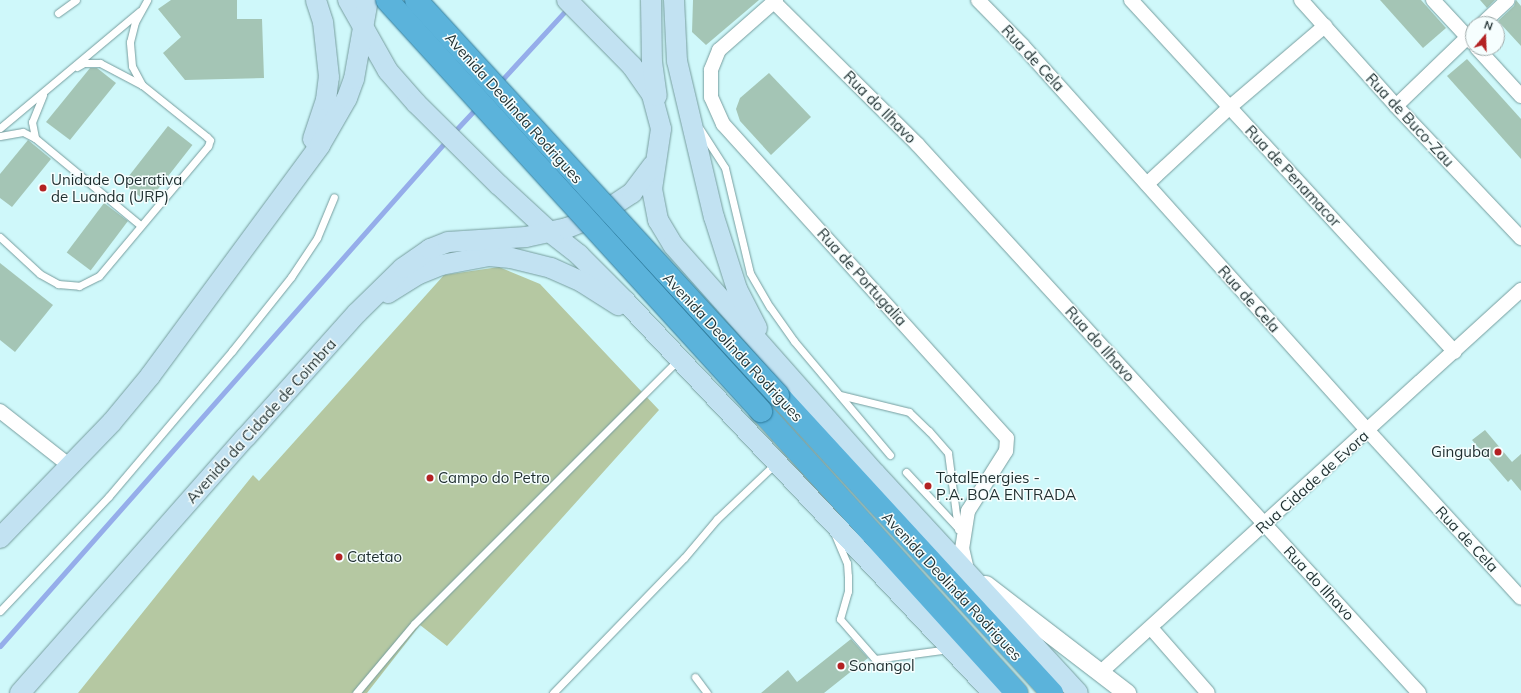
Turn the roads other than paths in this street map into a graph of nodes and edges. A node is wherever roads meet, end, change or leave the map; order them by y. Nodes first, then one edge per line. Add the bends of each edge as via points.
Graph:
1 (76, 0) edge
2 (144, 0) edge
3 (147, 0) edge
4 (316, 0) edge
5 (348, 0) edge
6 (368, 0) edge
7 (387, 0) edge
8 (416, 0) edge
9 (567, 0) edge
10 (651, 0) edge
11 (674, 0) edge
12 (978, 0) edge
13 (1131, 0) edge
14 (1301, 0) edge
15 (1433, 0) edge
16 (1508, 0) edge
17 (775, 1) edge
18 (142, 8) junction
19 (58, 13) dead end
20 (1491, 16) edge
21 (362, 26) junction
22 (1325, 26) junction
23 (1465, 32) edge
24 (1465, 43) edge
25 (1485, 56) edge
26 (63, 74) junction
27 (142, 85) junction
28 (46, 89) junction
29 (1521, 96) edge
30 (1396, 106) junction
31 (1230, 107) junction
32 (686, 108) junction
33 (658, 112) junction
34 (0, 128) edge
35 (0, 136) edge
36 (35, 138) junction
37 (655, 161) junction
38 (1147, 184) junction
39 (334, 197) dead end
40 (276, 203) junction
41 (140, 225) junction
42 (550, 232) junction
43 (0, 237) edge
44 (1521, 238) edge
45 (1521, 290) edge
46 (357, 313) junction
47 (646, 325) junction
48 (1455, 352) junction
49 (679, 359) junction
50 (797, 385) junction
51 (840, 395) junction
52 (0, 411) edge
53 (1368, 431) junction
54 (890, 455) dead end
55 (776, 463) junction
56 (70, 466) junction
57 (906, 472) dead end
58 (825, 515) junction
59 (1265, 525) junction
60 (961, 531) junction
61 (0, 538) edge
62 (967, 570) junction
63 (1521, 598) edge
64 (0, 611) edge
65 (1151, 628) junction
66 (951, 649) junction
67 (1101, 672) junction
68 (695, 678) dead end
69 (558, 692) edge
70 (20, 693) edge
71 (356, 693) edge
72 (708, 693) edge
73 (993, 693) edge
74 (1017, 693) edge
75 (1052, 693) edge
76 (1078, 693) edge
77 (1127, 693) edge
78 (1208, 693) edge
79 (1419, 693) edge

1 - 19 lane
2 - 18 lane
3 - 18 lane
4 - 40 main road via 323,22 328,54 326,100 318,131
5 - 21 main road
6 - 21 main road
7 - 74 highway, Avenida Deolinda Rodrigues, bridge
8 - 75 highway, Avenida Deolinda Rodrigues, bridge
9 - 33 main road via 622,54 643,80
10 - 33 main road via 652,62
11 - 32 main road via 677,61
12 - 38 street, Rua de Cela
13 - 31 street, Rua de Penamacor
14 - 22 street, Rua de Buco-Zau
15 - 23 street
16 - 20 street
17 - 59 street, Rua do Ilhavo via 917,144
17 - 60 street, Rua de Portugalia via 719,50 711,70 711,97 723,124 1007,438 1006,451 968,511
18 - 26 lane
18 - 27 lane via 130,42 132,66
21 - 40 main road via 354,79 347,98 320,145
21 - 42 main road via 388,72 416,103
22 - 30 street, Rua de Buco-Zau
22 - 31 street
24 - 30 street
25 - 29 street
26 - 27 lane via 84,63 100,63
26 - 28 lane
27 - 41 lane via 210,140 208,146
28 - 34 lane
28 - 36 lane via 32,122
30 - 44 street, Rua de Buco-Zau
31 - 38 street
31 - 48 street, Rua de Penamacor
32 - 50 main road via 714,217 737,289 754,323
32 - 51 lane via 725,168 750,273 770,308 794,341
33 - 37 main road via 661,129
35 - 36 lane via 23,132
36 - 41 lane
37 - 42 main road, Avenida da Cidade de Coimbra via 644,180 616,205 574,226
37 - 50 main road via 652,189 658,220 674,245
38 - 53 street, Rua de Cela
39 - 64 lane via 317,238 300,264 232,351 109,496
40 - 56 main road via 150,376 112,422
41 - 43 lane via 99,276 79,286 58,284 40,274
42 - 46 main road, Avenida da Cidade de Coimbra via 526,237 448,242 430,249 403,268
42 - 47 main road via 602,277
45 - 48 street, Rua Cidade de Evora
46 - 47 main road via 419,274 464,259 489,256 539,264 568,275 606,296
46 - 70 main road, Avenida da Cidade de Coimbra
47 - 49 main road
48 - 53 street, Rua Cidade de Evora
49 - 55 main road
49 - 71 lane via 441,596
50 - 62 main road via 875,473
51 - 54 lane
51 - 60 lane via 909,412 929,431 948,453
52 - 56 street
53 - 59 street, Rua Cidade de Evora
53 - 63 street, Rua de Cela
55 - 58 main road
55 - 69 lane via 717,519 684,558
56 - 61 main road
57 - 60 lane
58 - 66 main road
58 - 66 lane via 847,563 848,591 840,619 875,659
59 - 65 street, Rua Cidade de Evora
59 - 79 street, Rua do Ilhavo
60 - 62 street, Rua de Portugalia
62 - 67 street
62 - 76 main road
65 - 67 street, Rua Cidade de Evora
65 - 78 street
66 - 73 main road
67 - 77 street
68 - 72 lane

